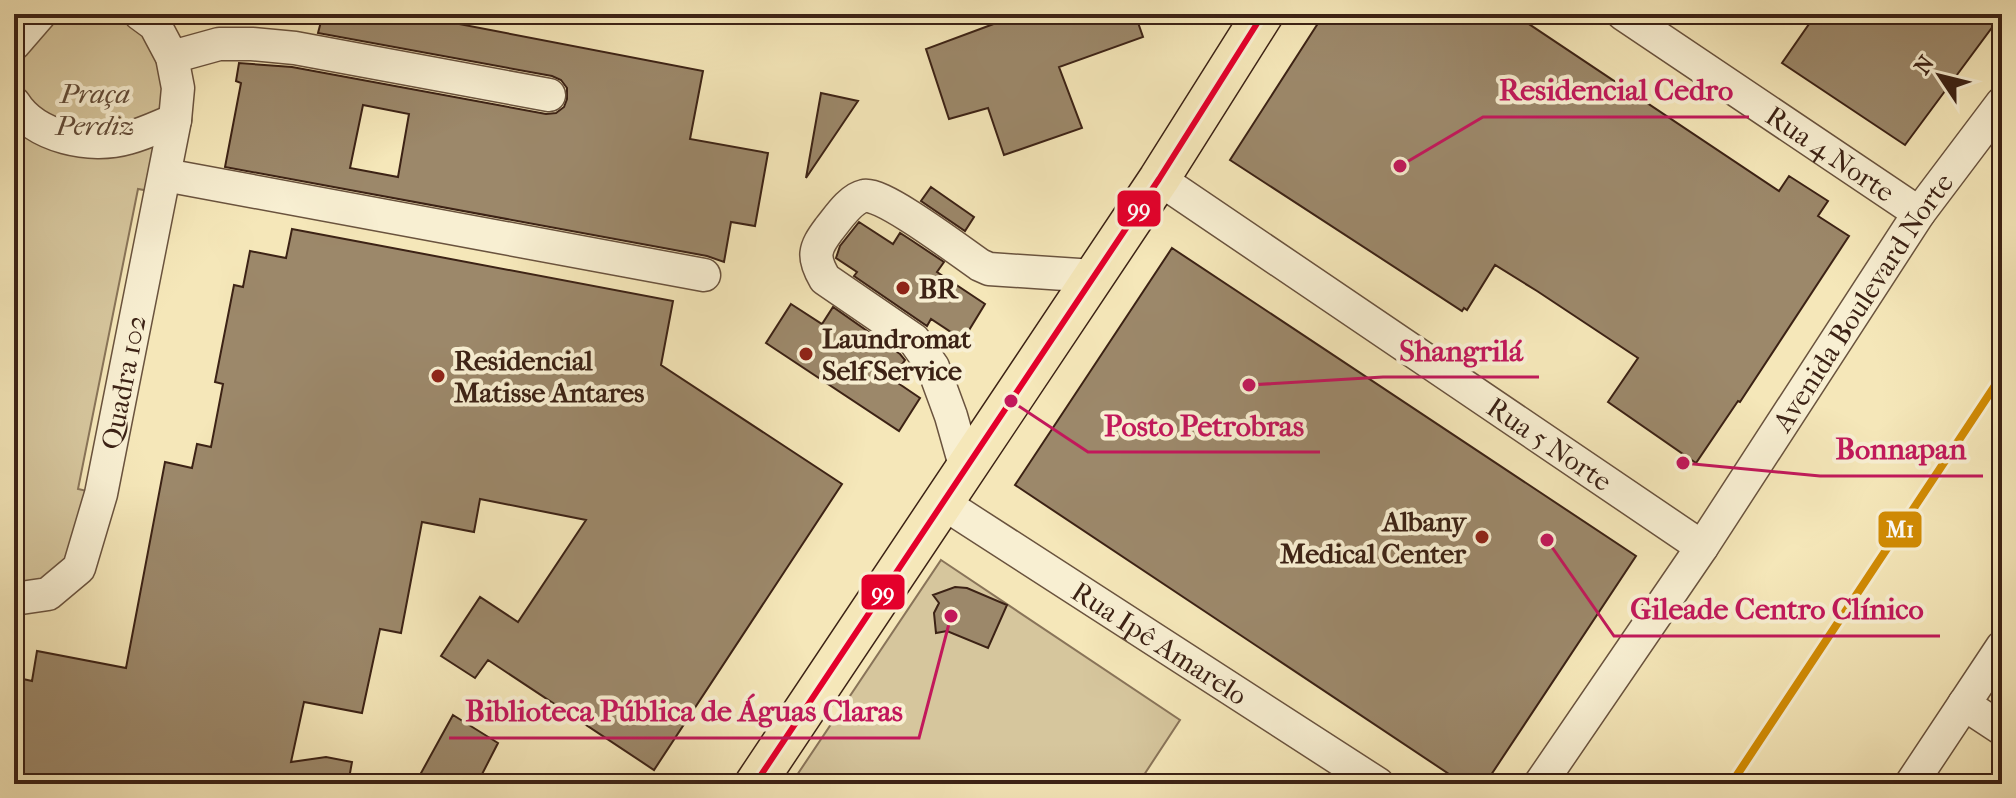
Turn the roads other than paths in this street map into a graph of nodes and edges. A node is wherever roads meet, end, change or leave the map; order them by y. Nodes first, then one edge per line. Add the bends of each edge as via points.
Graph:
1 (140, 14) edge
2 (1263, 14) edge
3 (1623, 14) edge
4 (172, 57) junction
5 (549, 95) dead end
6 (14, 103) edge
7 (2002, 103) edge
8 (175, 120) junction
9 (165, 175) junction
10 (1159, 179) junction
11 (1919, 213) junction
12 (704, 275) dead end
13 (1094, 276) junction
14 (966, 469) junction
15 (943, 503) junction
16 (1702, 547) junction
17 (14, 599) edge
18 (2002, 647) edge
19 (1964, 704) junction
20 (2002, 729) edge
21 (755, 784) edge
22 (1378, 784) edge
23 (1540, 784) edge
24 (1911, 784) edge

1 - 4 street, Quadra 102 via 155,25
2 - 10 main road
3 - 11 street, Rua 4 Norte
4 - 5 street via 219,44 295,48
4 - 8 street, Quadra 102 via 178,88
6 - 8 street via 45,131 83,142 125,139
7 - 11 street, Avenida Boulevard Norte
8 - 9 street, Quadra 102
9 - 12 street
9 - 17 street, Quadra 102 via 99,507 79,568 48,594
10 - 13 main road
10 - 16 street, Rua 5 Norte
11 - 16 street, Avenida Boulevard Norte
13 - 14 main road
13 - 14 street via 989,269 870,195 853,202 821,240 815,253 825,279 914,340 933,367
14 - 15 main road
15 - 21 main road
15 - 22 street, Rua Ipê Amarelo
16 - 23 street, Avenida Boulevard Norte
18 - 19 street
19 - 20 street
19 - 24 street

